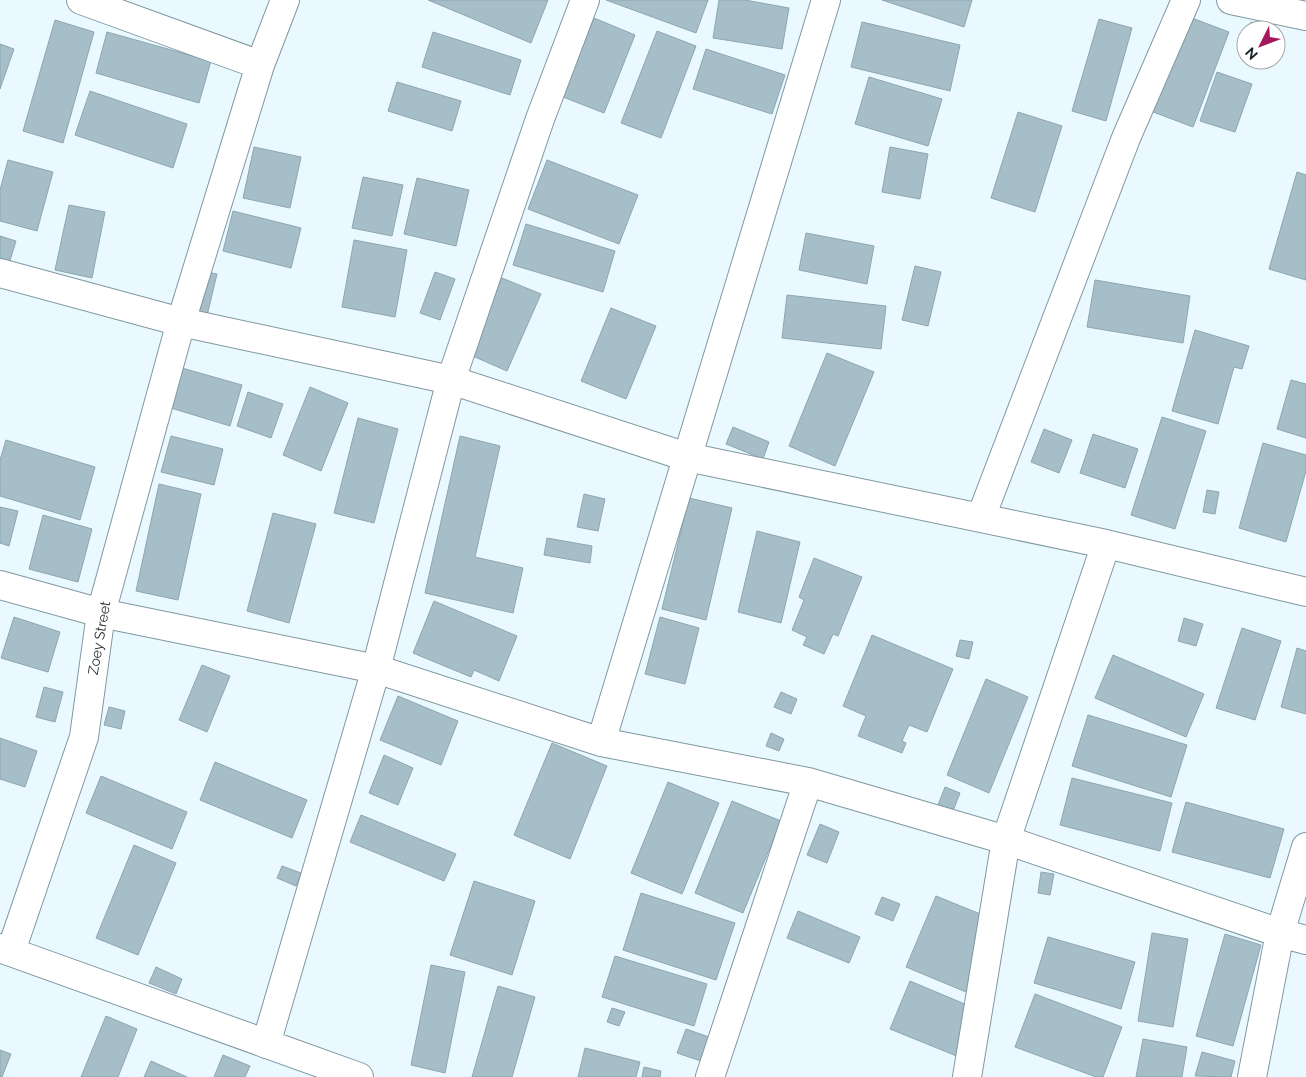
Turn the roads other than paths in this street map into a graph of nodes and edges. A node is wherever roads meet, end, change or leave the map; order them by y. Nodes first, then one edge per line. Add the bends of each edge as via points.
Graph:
1 (81, 0) edge
2 (285, 0) edge
3 (585, 0) edge
4 (826, 0) edge
5 (1186, 0) edge
6 (1231, 0) edge
7 (1306, 16) edge
8 (260, 65) junction
9 (0, 272) edge
10 (180, 322) junction
11 (451, 380) junction
12 (687, 457) junction
13 (981, 517) junction
14 (1106, 544) junction
15 (0, 585) edge
16 (1306, 592) edge
17 (101, 613) junction
18 (376, 669) junction
19 (601, 742) junction
20 (808, 782) junction
21 (1006, 840) junction
22 (1306, 846) edge
23 (1293, 936) edge
24 (6, 949) edge
25 (266, 1044) junction
26 (359, 1077) edge
27 (710, 1077) edge
28 (967, 1077) edge
29 (1252, 1077) edge

1 - 8 street
2 - 8 street, Zoey Street
3 - 11 street via 540,119
4 - 12 street
5 - 13 street via 1126,138
6 - 7 street
8 - 10 street, Zoey Street
9 - 10 street
10 - 11 street
10 - 17 street, Zoey Street
11 - 12 street
11 - 18 street
12 - 13 street
12 - 19 street
13 - 14 street
14 - 16 street
14 - 21 street
15 - 17 street
17 - 18 street
17 - 24 street, Zoey Street via 84,737
18 - 19 street
18 - 25 street
19 - 20 street
20 - 21 street
20 - 27 street
21 - 23 street
21 - 28 street
22 - 23 street
23 - 29 street
24 - 25 street
25 - 26 street

